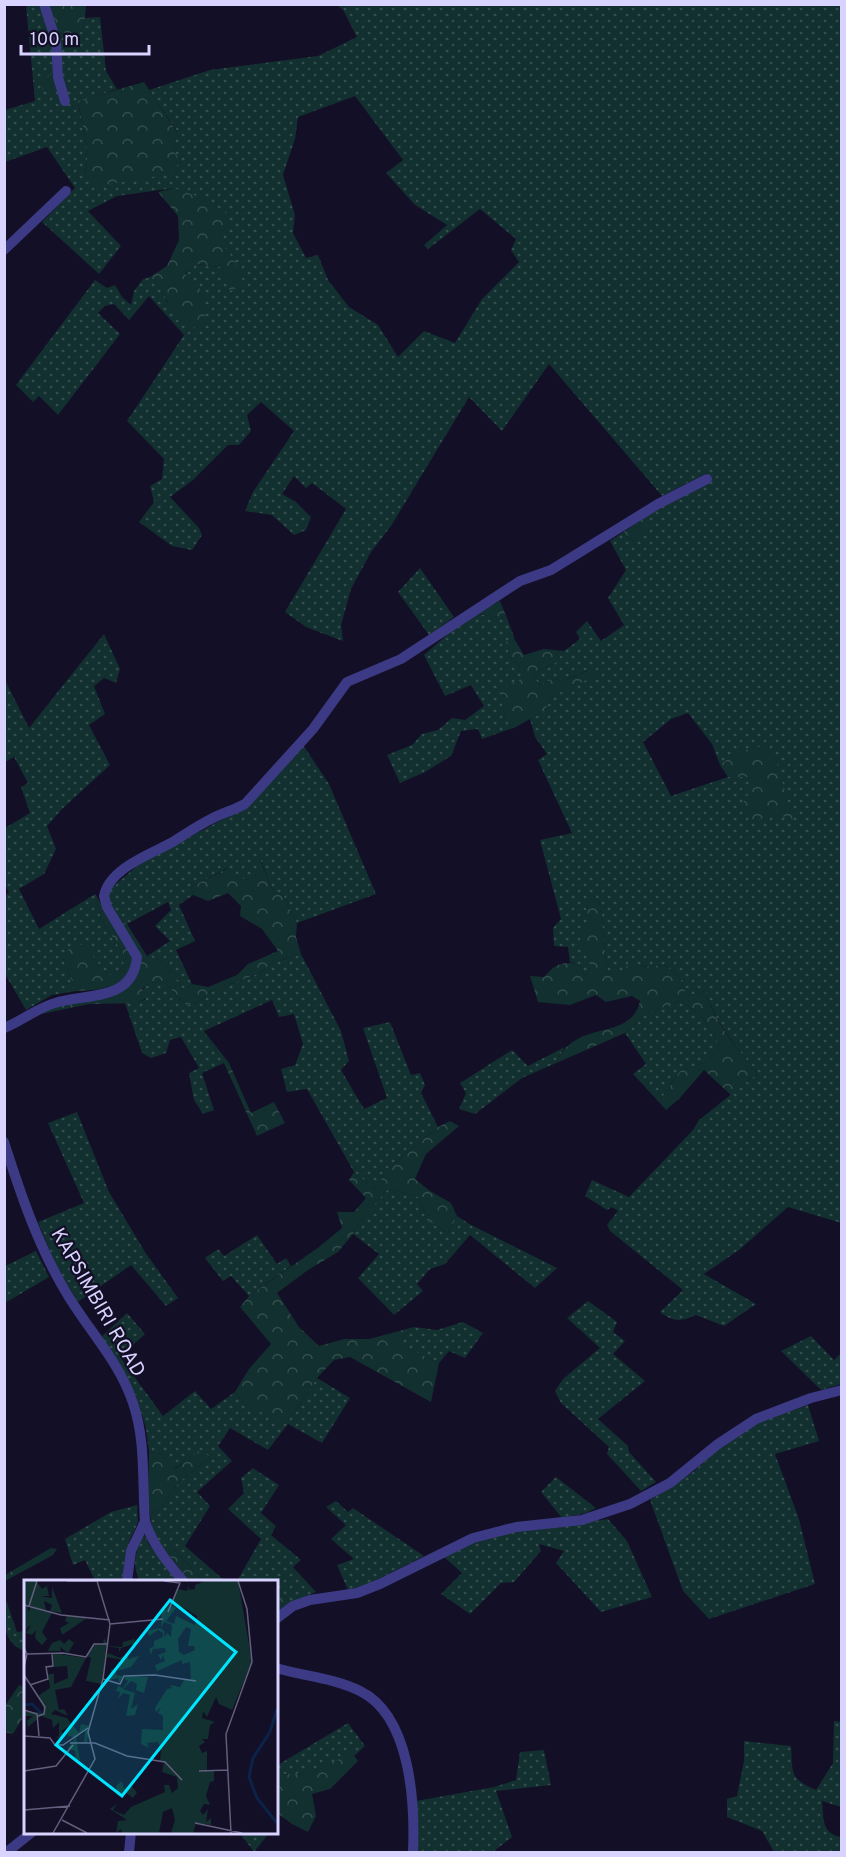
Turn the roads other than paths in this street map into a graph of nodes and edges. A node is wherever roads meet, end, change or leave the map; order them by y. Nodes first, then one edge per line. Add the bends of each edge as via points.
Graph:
1 (44, 4) edge
2 (65, 101) dead end
3 (66, 191) dead end
4 (4, 250) edge
5 (707, 479) dead end
6 (4, 1028) edge
7 (4, 1142) edge
8 (842, 1390) edge
9 (145, 1521) junction
10 (128, 1580) edge
11 (182, 1580) edge
12 (278, 1617) edge
13 (278, 1668) edge
14 (31, 1833) edge
15 (131, 1833) edge
16 (7, 1852) edge
17 (129, 1852) edge
18 (413, 1852) edge

1 - 2 street via 56,40 58,77
3 - 4 street
5 - 6 street via 658,504 551,570 520,581 400,659 347,682 313,729 244,804 145,855 109,883 104,896 107,907 137,957 127,982 109,993 54,1003
7 - 9 street, KAPSIMBIRI ROAD via 24,1206 51,1265 109,1354 133,1402 141,1432
8 - 12 street via 756,1419 724,1439 670,1483 630,1504 582,1520 516,1527 473,1538 380,1584 357,1593 310,1600
9 - 10 street via 131,1551
9 - 11 street, KAPSIMBIRI ROAD via 164,1557
13 - 18 street via 345,1684 378,1704 400,1741 410,1779
14 - 16 street
15 - 17 street

